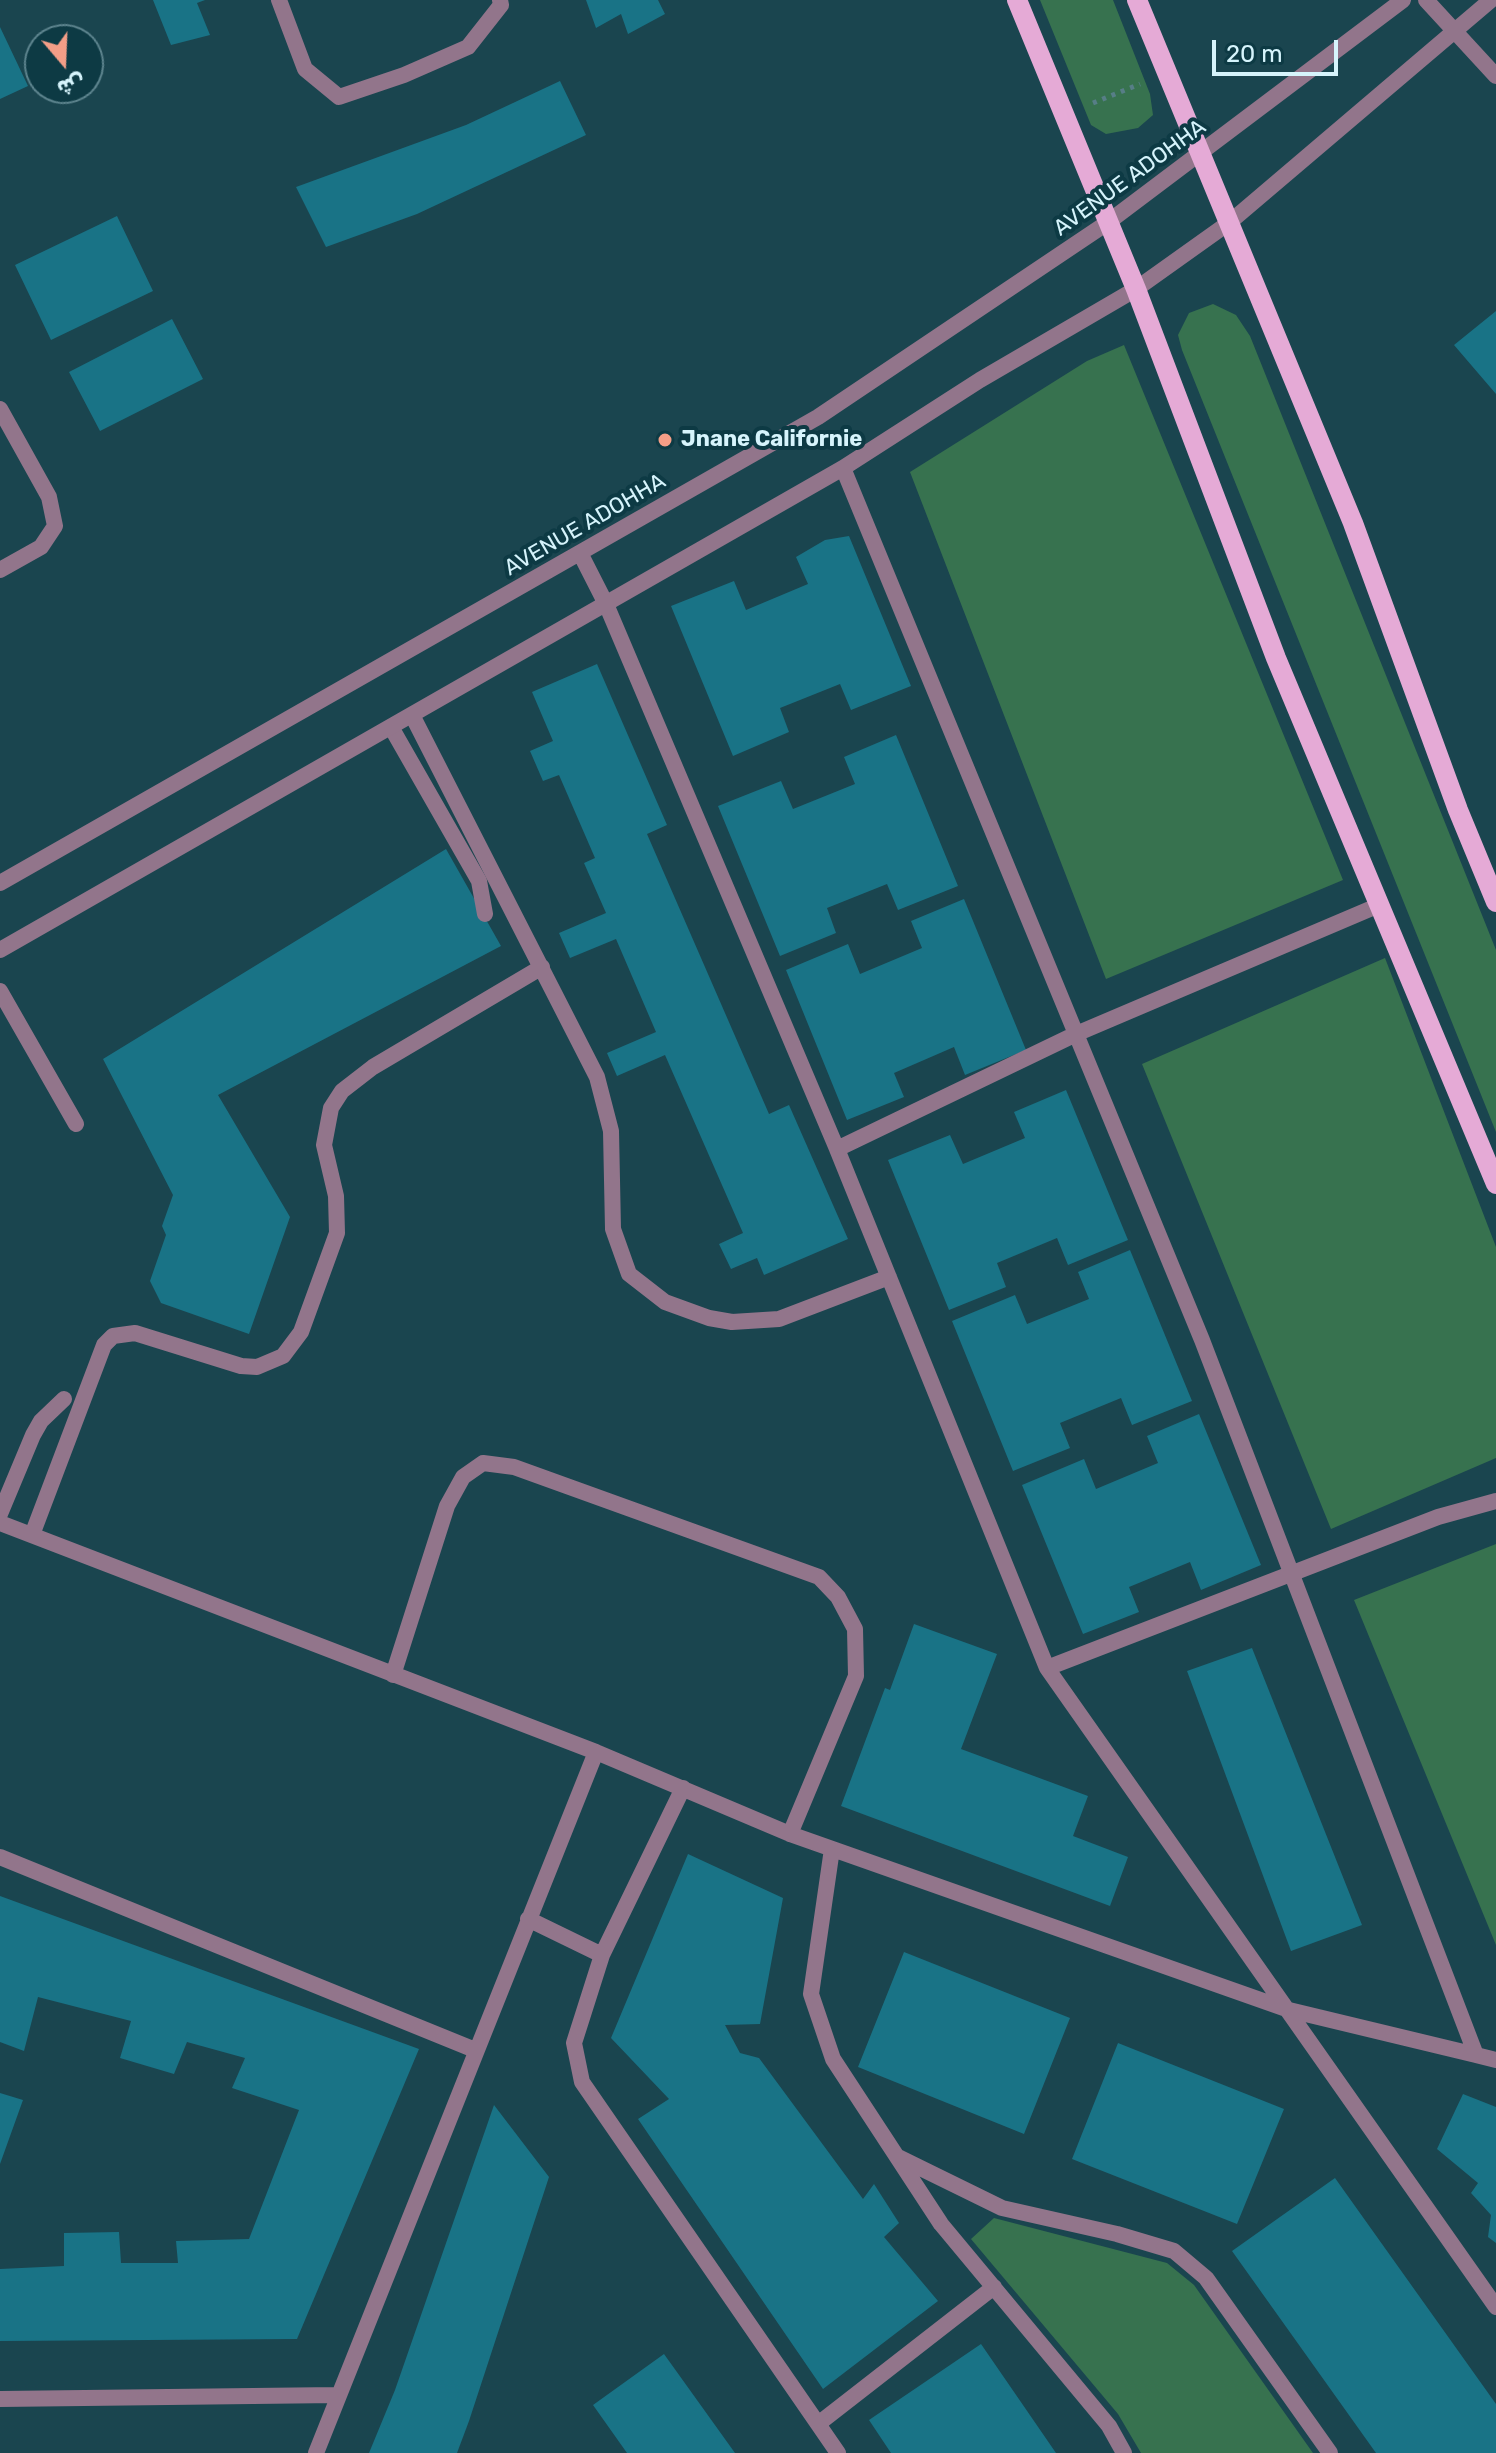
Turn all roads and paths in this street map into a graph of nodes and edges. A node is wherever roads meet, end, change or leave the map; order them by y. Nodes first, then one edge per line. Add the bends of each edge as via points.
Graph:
1 (279, 0) edge
2 (500, 0) edge
3 (1017, 0) edge
4 (1137, 0) edge
5 (1403, 0) edge
6 (1426, 0) edge
7 (1491, 0) edge
8 (1454, 30) junction
9 (1167, 73) junction
10 (1496, 76) edge
11 (1064, 114) junction
12 (1202, 155) junction
13 (1230, 222) junction
14 (1107, 223) junction
15 (1136, 289) junction
16 (0, 409) edge
17 (843, 468) junction
18 (580, 553) junction
19 (0, 570) edge
20 (606, 604) junction
21 (412, 715) junction
22 (391, 727) junction
23 (0, 883) edge
24 (1496, 902) edge
25 (1377, 906) junction
26 (485, 914) dead end
27 (0, 950) edge
28 (542, 967) junction
29 (0, 991) edge
30 (1076, 1034) junction
31 (76, 1124) dead end
32 (837, 1149) junction
33 (1496, 1184) edge
34 (889, 1277) junction
35 (64, 1399) dead end
36 (1496, 1501) edge
37 (0, 1514) edge
38 (0, 1523) edge
39 (32, 1535) junction
40 (1294, 1572) junction
41 (1047, 1668) junction
42 (393, 1675) junction
43 (596, 1752) junction
44 (683, 1788) junction
45 (790, 1834) junction
46 (832, 1849) junction
47 (0, 1857) edge
48 (528, 1919) junction
49 (602, 1955) junction
50 (1289, 2010) junction
51 (475, 2050) junction
52 (1476, 2055) junction
53 (1496, 2060) edge
54 (897, 2156) junction
55 (994, 2287) junction
56 (1496, 2307) edge
57 (337, 2395) junction
58 (0, 2399) edge
59 (818, 2424) junction
60 (316, 2453) edge
61 (838, 2453) edge
62 (1124, 2453) edge
63 (1330, 2453) edge

1 - 2 street via 305,69 339,97 468,47
3 - 11 main road
4 - 9 main road
5 - 12 street, AVENUE ADOHHA
6 - 8 street
7 - 8 street
8 - 10 street
8 - 13 street
9 - 11 path
9 - 12 main road
11 - 14 main road
12 - 13 main road
12 - 14 street, AVENUE ADOHHA
13 - 15 street
13 - 24 main road via 1353,523
14 - 15 main road
14 - 18 street, AVENUE ADOHHA via 818,417
15 - 17 street
15 - 25 main road
16 - 19 street via 49,497 55,526 41,547
17 - 20 street
17 - 30 street
18 - 20 street
18 - 23 street, AVENUE ADOHHA
20 - 21 street
20 - 32 street
21 - 22 street
21 - 28 street
22 - 26 street via 479,881
22 - 27 street
25 - 30 street
25 - 33 main road
28 - 34 street via 606,1103 613,1155 613,1229 629,1274 645,1290 687,1312 755,1322 779,1319
28 - 39 street via 373,1067 342,1091 331,1108 324,1145 336,1196 337,1233 301,1332 283,1356 257,1367 241,1366 135,1333 113,1336 104,1345
29 - 31 street
30 - 32 street
30 - 40 street
32 - 34 street
34 - 41 street
35 - 37 street via 33,1435
36 - 40 street via 1438,1517
38 - 39 street
39 - 42 street
40 - 41 street
40 - 52 street
41 - 50 street
42 - 43 street
42 - 45 street via 447,1506 463,1477 483,1463 514,1467 819,1577 838,1597 855,1629 856,1676
43 - 44 street
43 - 48 street
44 - 45 street
44 - 49 street
45 - 46 street
46 - 50 street
46 - 54 street via 811,1994 833,2059
47 - 51 street
48 - 49 street
48 - 51 street
49 - 59 street via 574,2043 582,2082
50 - 52 street
50 - 56 street
51 - 57 street
52 - 53 street
54 - 55 street via 941,2224
54 - 63 street via 1002,2208 1174,2251 1206,2278
55 - 59 street
55 - 62 street via 1109,2426
57 - 58 street
57 - 60 street
59 - 61 street

